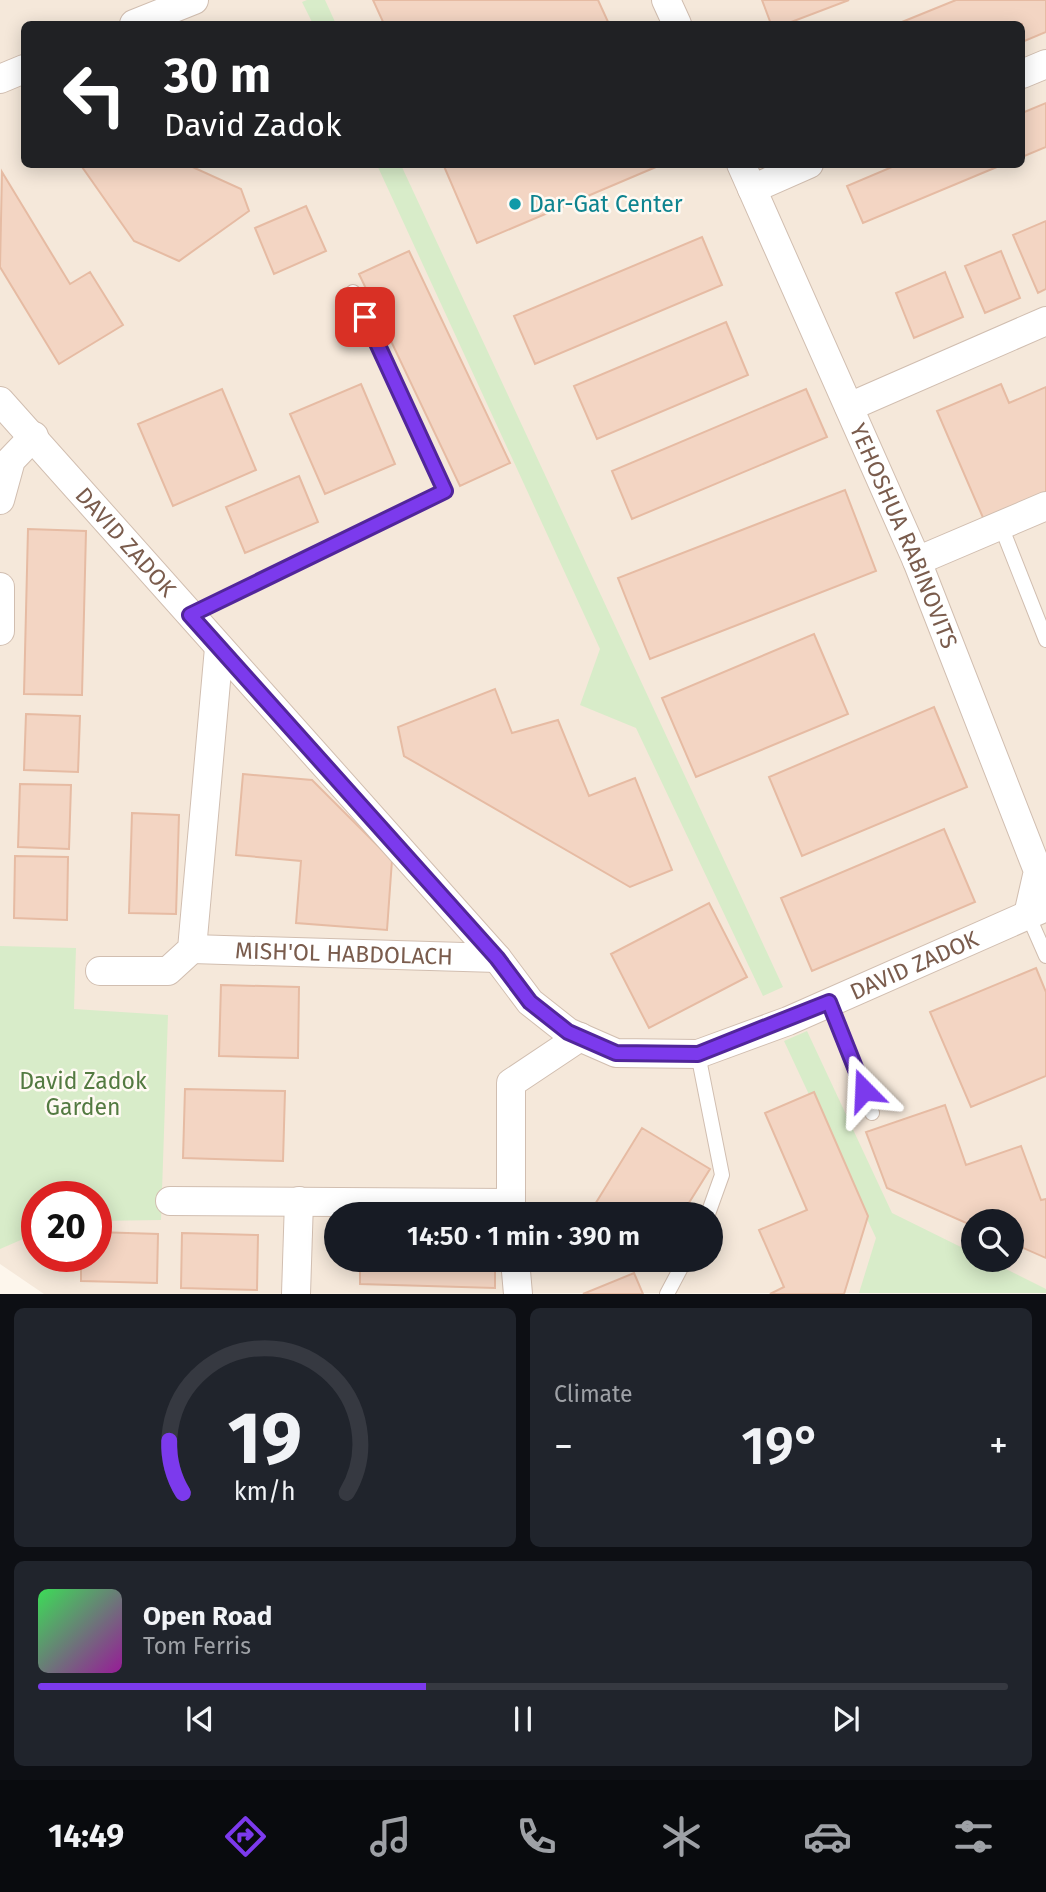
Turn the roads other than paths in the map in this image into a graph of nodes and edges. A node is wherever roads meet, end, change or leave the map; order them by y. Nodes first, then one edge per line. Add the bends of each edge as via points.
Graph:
1 (194, 0) edge
2 (666, 0) edge
3 (142, 21) edge
4 (676, 21) edge
5 (1046, 64) edge
6 (21, 70) edge
7 (1025, 73) edge
8 (0, 79) edge
9 (788, 168) edge
10 (746, 176) edge
11 (353, 292) dead end
12 (1046, 321) edge
13 (0, 401) edge
14 (849, 407) junction
15 (34, 436) junction
16 (0, 500) edge
17 (1046, 506) edge
18 (1001, 526) junction
19 (917, 561) junction
20 (0, 587) edge
21 (190, 615) junction
22 (0, 631) edge
23 (1046, 640) edge
24 (219, 648) junction
25 (1037, 911) edge
26 (191, 949) junction
27 (1046, 956) edge
28 (497, 958) junction
29 (100, 971) dead end
30 (829, 1002) junction
31 (580, 1037) junction
32 (698, 1054) junction
33 (872, 1113) dead end
34 (170, 1201) dead end
35 (299, 1202) junction
36 (512, 1202) edge
37 (712, 1202) edge
38 (324, 1203) edge
39 (516, 1272) edge
40 (678, 1272) edge
41 (296, 1293) edge
42 (518, 1293) edge
43 (667, 1293) edge

1 - 3 street
2 - 4 street
5 - 7 street
6 - 8 street
9 - 10 street
10 - 14 street, YEHOSHUA RABINOVITS
11 - 21 lane via 445,491
12 - 14 street
13 - 15 street, DAVID ZADOK
14 - 19 street, YEHOSHUA RABINOVITS
15 - 16 street via 11,460
15 - 21 street, DAVID ZADOK
17 - 18 street
18 - 19 street
18 - 23 lane
19 - 25 street, YEHOSHUA RABINOVITS via 1038,871
20 - 22 street
21 - 24 street, DAVID ZADOK
24 - 26 street
24 - 28 street, DAVID ZADOK
25 - 27 lane
25 - 30 street, DAVID ZADOK
26 - 28 street, MISH'OL HABDOLACH
26 - 29 street via 168,971
28 - 31 street, DAVID ZADOK via 530,1002
30 - 32 street, DAVID ZADOK
30 - 33 lane
31 - 32 street, DAVID ZADOK via 616,1053
31 - 36 street via 511,1083
32 - 37 lane via 722,1175
34 - 35 street
35 - 38 street
35 - 41 street
39 - 42 street
40 - 43 lane

